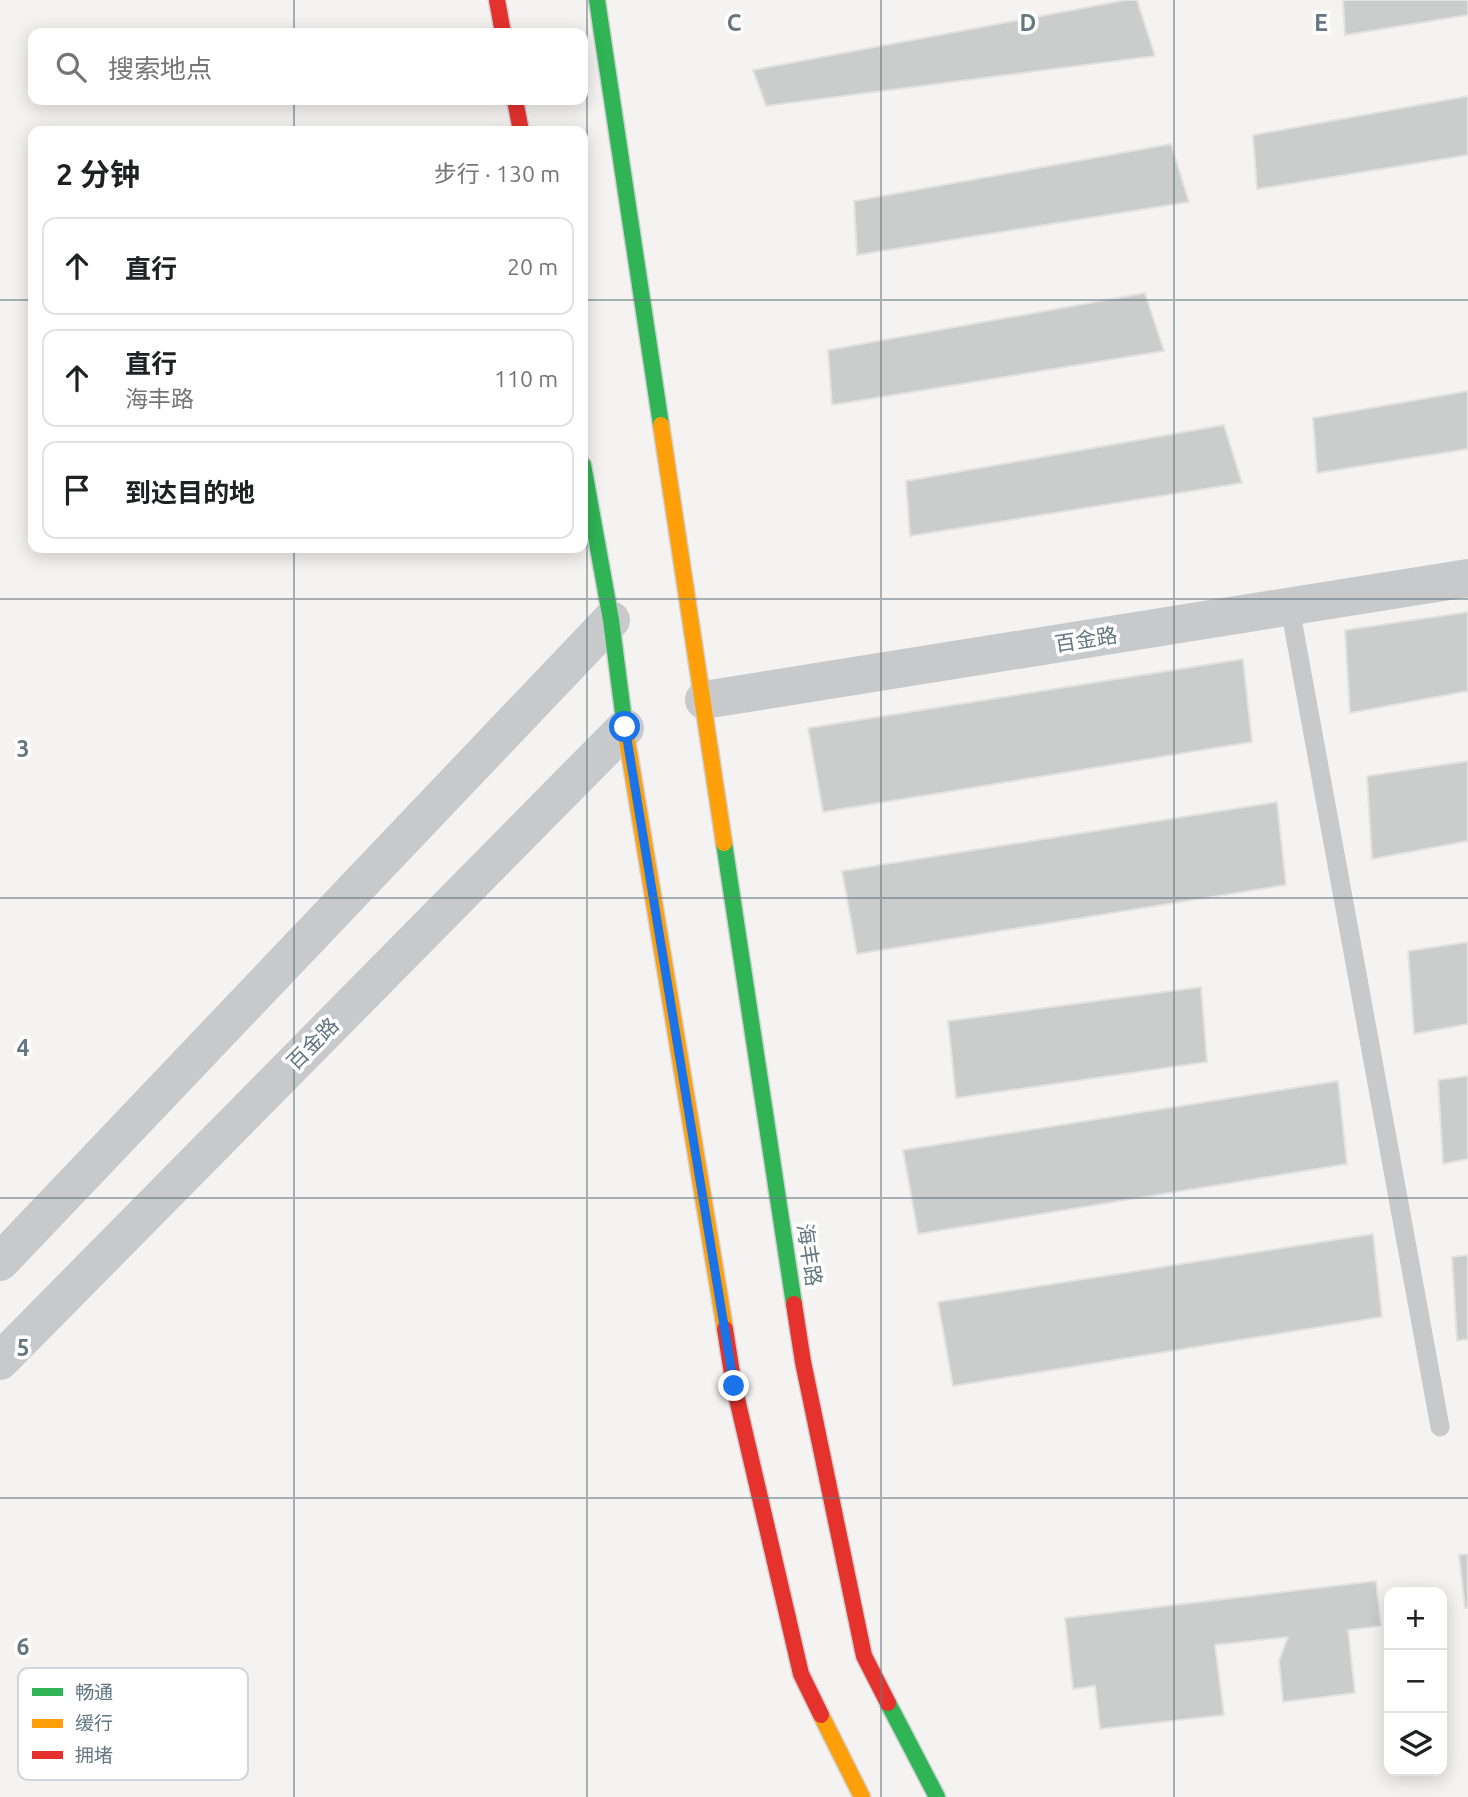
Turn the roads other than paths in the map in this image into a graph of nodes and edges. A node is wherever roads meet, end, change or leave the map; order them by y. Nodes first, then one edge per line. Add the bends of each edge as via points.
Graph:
1 (497, 0) edge
2 (597, 0) edge
3 (502, 28) edge
4 (516, 105) edge
5 (520, 126) edge
6 (588, 493) edge
7 (1468, 578) edge
8 (1290, 608) junction
9 (611, 620) junction
10 (704, 700) junction
11 (625, 727) junction
12 (0, 1262) edge
13 (0, 1361) edge
14 (1440, 1426) dead end
15 (862, 1797) edge
16 (937, 1797) edge

1 - 3 main road
2 - 10 main road, 海丰路
4 - 5 main road
6 - 9 main road
7 - 8 street, 百金路
8 - 10 street, 百金路
8 - 14 lane
9 - 11 main road
9 - 12 street
10 - 16 main road, 海丰路 via 803,1362 864,1656
11 - 13 street, 百金路
11 - 15 main road via 737,1399 801,1674

